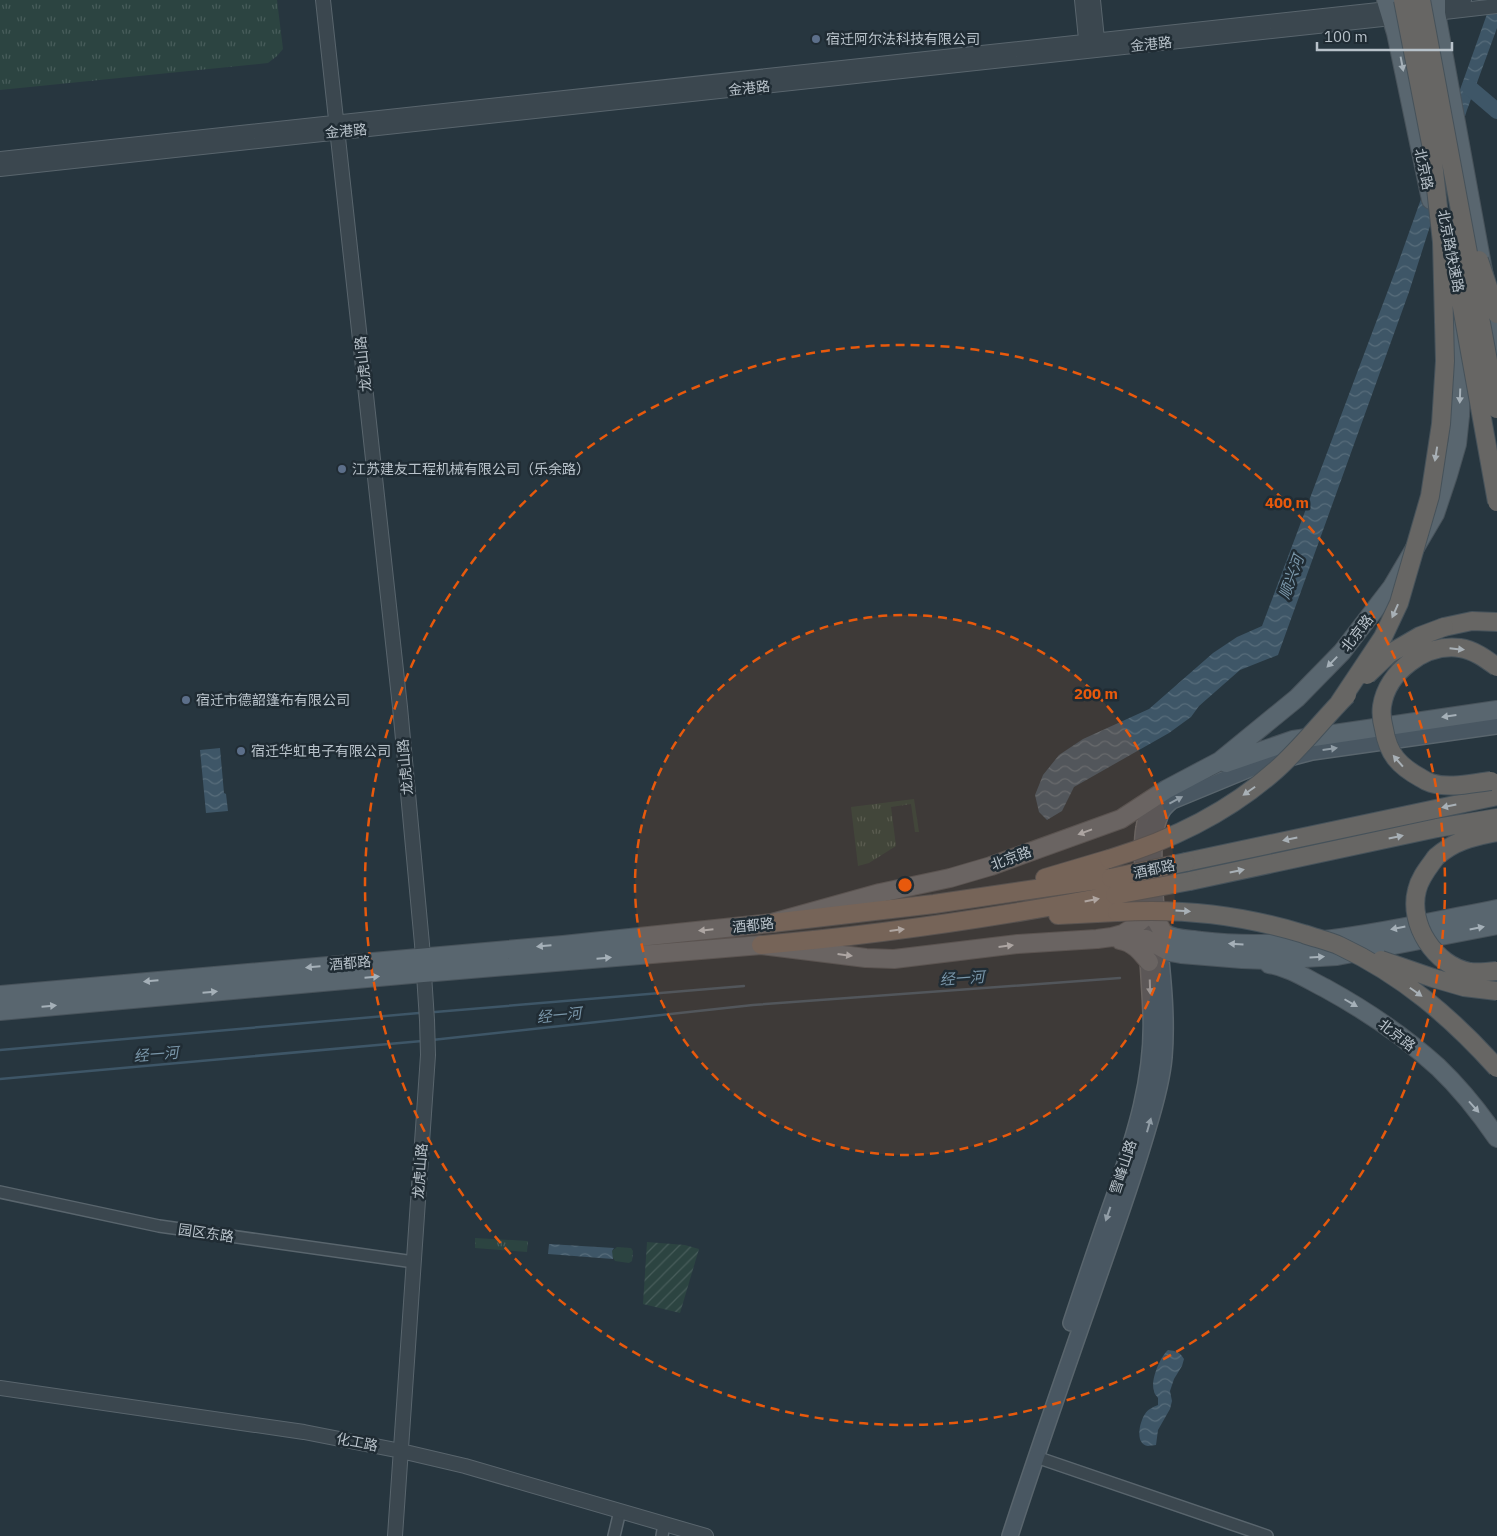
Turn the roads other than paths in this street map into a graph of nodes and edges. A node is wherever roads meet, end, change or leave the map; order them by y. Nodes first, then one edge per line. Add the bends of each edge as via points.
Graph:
1 (323, 0) edge
2 (1082, 0) edge
3 (1092, 0) edge
4 (1464, 0) edge
5 (1432, 4) edge
6 (1497, 6) edge
7 (1392, 7) edge
8 (1092, 46) junction
9 (337, 127) junction
10 (1431, 144) junction
11 (0, 159) edge
12 (0, 169) edge
13 (1458, 201) junction
14 (1497, 314) edge
15 (1497, 347) edge
16 (1497, 408) edge
17 (1497, 502) edge
18 (1497, 622) edge
19 (1497, 667) edge
20 (1339, 703) junction
21 (1497, 710) edge
22 (1497, 726) edge
23 (1195, 774) junction
24 (1495, 785) edge
25 (1167, 789) junction
26 (1148, 814) junction
27 (1497, 818) edge
28 (1121, 819) junction
29 (1157, 828) junction
30 (1497, 832) edge
31 (968, 899) junction
32 (1116, 904) junction
33 (1497, 909) edge
34 (1150, 918) junction
35 (772, 924) junction
36 (1497, 924) edge
37 (1097, 939) junction
38 (761, 945) junction
39 (1338, 945) junction
40 (1154, 952) junction
41 (1242, 959) junction
42 (423, 964) junction
43 (1497, 971) edge
44 (1497, 991) edge
45 (0, 995) edge
46 (0, 1010) edge
47 (1497, 1068) edge
48 (1497, 1138) edge
49 (0, 1192) edge
50 (414, 1262) junction
51 (0, 1388) edge
52 (401, 1451) junction
53 (1036, 1457) junction
54 (620, 1511) junction
55 (663, 1530) edge
56 (395, 1536) edge
57 (614, 1536) edge
58 (706, 1536) edge
59 (1000, 1536) edge
60 (1010, 1536) edge
61 (1267, 1536) edge

1 - 9 street, 龙虎山路
2 - 8 street
3 - 8 street
4 - 5 street, 金港路
5 - 6 street, 金港路
5 - 7 street, 金港路
5 - 13 highway, 北京路快速路, bridge
5 - 15 main road
7 - 8 street, 金港路
7 - 10 highway, 北京路快速路, bridge
7 -> 23 main road, 北京路 via 1458,332 1461,369 1457,444 1435,514 1392,587 1342,652 1297,698 1220,761
8 - 9 street, 金港路
9 - 11 street, 金港路
9 - 12 street, 金港路
9 - 42 street, 龙虎山路 via 400,707
10 - 17 highway, 北京路快速路, bridge
10 -> 20 highway, bridge via 1442,242 1445,361 1441,424 1430,496 1399,603 1384,637
13 - 14 highway, bridge
13 - 16 highway, 北京路快速路, bridge
18 - 20 highway, bridge via 1444,627 1420,636 1389,654
24 -> 19 highway, bridge via 1430,783 1408,771 1389,748 1384,734 1382,706 1399,672 1429,651 1460,648
20 -> 31 highway, bridge via 1276,770 1193,826 1135,852
21 -> 23 main road via 1293,740
29 -> 22 main road via 1160,814 1172,801 1252,768 1312,752
23 - 25 main road, 北京路
24 -> 31 highway, 酒都路, bridge via 1186,862 1111,878
25 - 26 main road, 雪峰山路 via 1153,803
25 - 28 main road, 北京路
26 - 28 main road
26 - 29 main road
26 - 34 main road, 雪峰山路 via 1142,846
32 -> 27 highway, 酒都路, bridge via 1190,881
28 -> 35 main road, 北京路 via 991,866
29 - 34 main road
30 - 43 highway, bridge via 1467,839 1448,847 1436,857 1417,890 1416,905 1418,924 1437,954 1468,972
31 - 35 highway, 酒都路
38 -> 32 highway, 酒都路
32 -> 39 highway, bridge via 1246,919
33 -> 34 main road via 1304,943 1245,944 1173,937 1163,932
34 - 37 main road via 1123,934
34 - 40 main road, 雪峰山路
35 -> 42 main road, 酒都路 via 563,945
41 -> 36 main road via 1337,956
38 -> 37 main road via 894,959 1018,944
37 - 40 main road via 1127,941 1140,950
42 -> 38 main road, 酒都路
39 - 44 highway, bridge via 1464,987
39 -> 47 highway, bridge via 1381,968 1431,1002
40 - 41 main road
53 -> 40 main road, 雪峰山路 via 1134,1173 1158,1090 1164,1046
40 -> 59 main road, 雪峰山路 via 1151,1052 1140,1112
41 -> 48 main road, 北京路 via 1279,966 1301,975 1382,1022 1438,1068 1481,1115
42 -> 45 main road, 酒都路
46 -> 42 main road, 酒都路
42 - 50 street, 龙虎山路 via 428,1055
49 - 50 street, 园区东路 via 159,1226
50 - 52 street, 龙虎山路
51 - 52 street, 化工路 via 275,1428
52 - 54 street, 化工路 via 466,1466
52 - 56 street, 龙虎山路
53 - 60 main road, 雪峰山路
53 - 61 street
54 - 55 street, 化工路
54 - 57 street
55 - 58 street, 化工路

